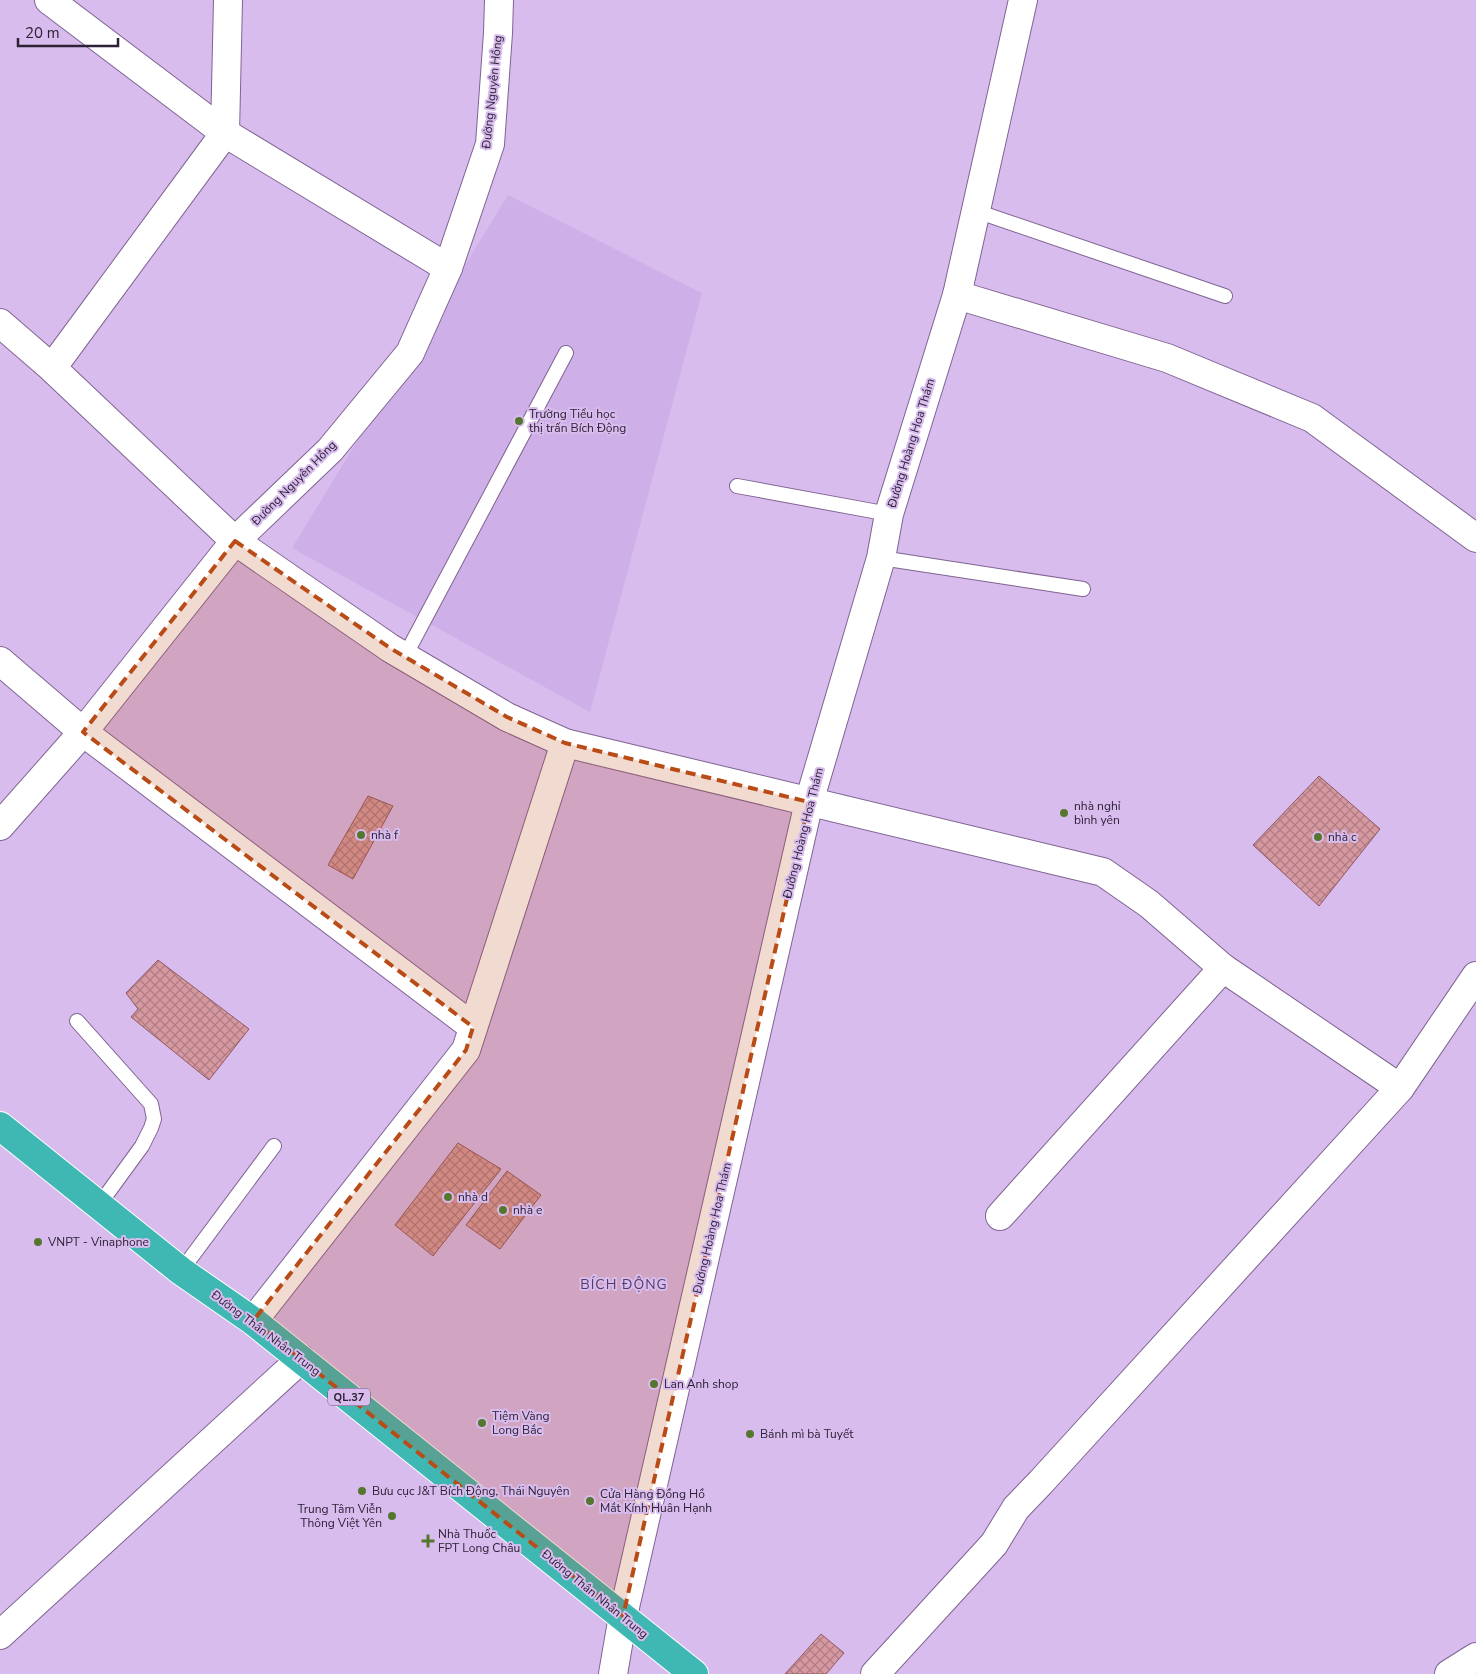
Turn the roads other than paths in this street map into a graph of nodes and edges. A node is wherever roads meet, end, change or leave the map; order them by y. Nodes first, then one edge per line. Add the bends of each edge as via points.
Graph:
1 (50, 0) edge
2 (228, 0) edge
3 (499, 0) edge
4 (1023, 0) edge
5 (225, 133) junction
6 (976, 211) junction
7 (448, 268) junction
8 (958, 295) junction
9 (1225, 296) dead end
10 (0, 323) edge
11 (566, 353) dead end
12 (52, 368) junction
13 (737, 486) dead end
14 (889, 514) junction
15 (1476, 538) edge
16 (235, 541) junction
17 (881, 558) junction
18 (1083, 589) dead end
19 (404, 656) junction
20 (0, 661) edge
21 (83, 732) junction
22 (565, 743) junction
23 (809, 802) junction
24 (0, 826) edge
25 (1223, 968) junction
26 (1476, 976) edge
27 (77, 1021) dead end
28 (473, 1027) junction
29 (1400, 1088) junction
30 (0, 1126) edge
31 (274, 1146) dead end
32 (99, 1205) junction
33 (1000, 1216) dead end
34 (182, 1270) junction
35 (253, 1321) junction
36 (301, 1359) junction
37 (623, 1616) junction
38 (0, 1635) edge
39 (1476, 1658) edge
40 (612, 1674) edge
41 (694, 1674) edge
42 (876, 1674) edge
43 (1449, 1674) edge

1 - 5 street
2 - 5 street
3 - 7 street, Đường Nguyên Hồng via 490,144
4 - 6 street, Đường Hoàng Hoa Thám
5 - 7 street
5 - 12 street
6 - 8 street, Đường Hoàng Hoa Thám
6 - 9 lane
7 - 16 street, Đường Nguyên Hồng via 410,353 330,450
8 - 14 street, Đường Hoàng Hoa Thám
8 - 15 street via 1167,358 1312,418
10 - 12 street
11 - 19 lane
12 - 16 street
13 - 14 lane
14 - 17 street, Đường Hoàng Hoa Thám
16 - 19 street
16 - 21 street, Đường Nguyên Hồng
17 - 18 lane
17 - 23 street, Đường Hoàng Hoa Thám
19 - 22 street via 507,717
20 - 21 street
21 - 24 street, Đường Nguyên Hồng
21 - 28 street
22 - 23 street
22 - 28 street
23 - 25 street via 1103,872 1149,904
23 - 37 street, Đường Hoàng Hoa Thám
25 - 29 street
25 - 33 street
26 - 29 street
27 - 32 lane via 151,1104 154,1119 142,1146
28 - 35 street via 466,1050
29 - 42 street via 1016,1508 994,1544
30 - 32 highway, Đường Thân Nhân Trung / QL.37
31 - 34 lane
32 - 34 highway, Đường Thân Nhân Trung / QL.37
34 - 35 highway, Đường Thân Nhân Trung / QL.37
35 - 36 highway, Đường Thân Nhân Trung / QL.37
36 - 37 highway, Đường Thân Nhân Trung / QL.37
36 - 38 street
37 - 40 street, Đường Hoàng Hoa Thám
37 - 41 highway, Đường Thân Nhân Trung / QL.37
39 - 43 street

